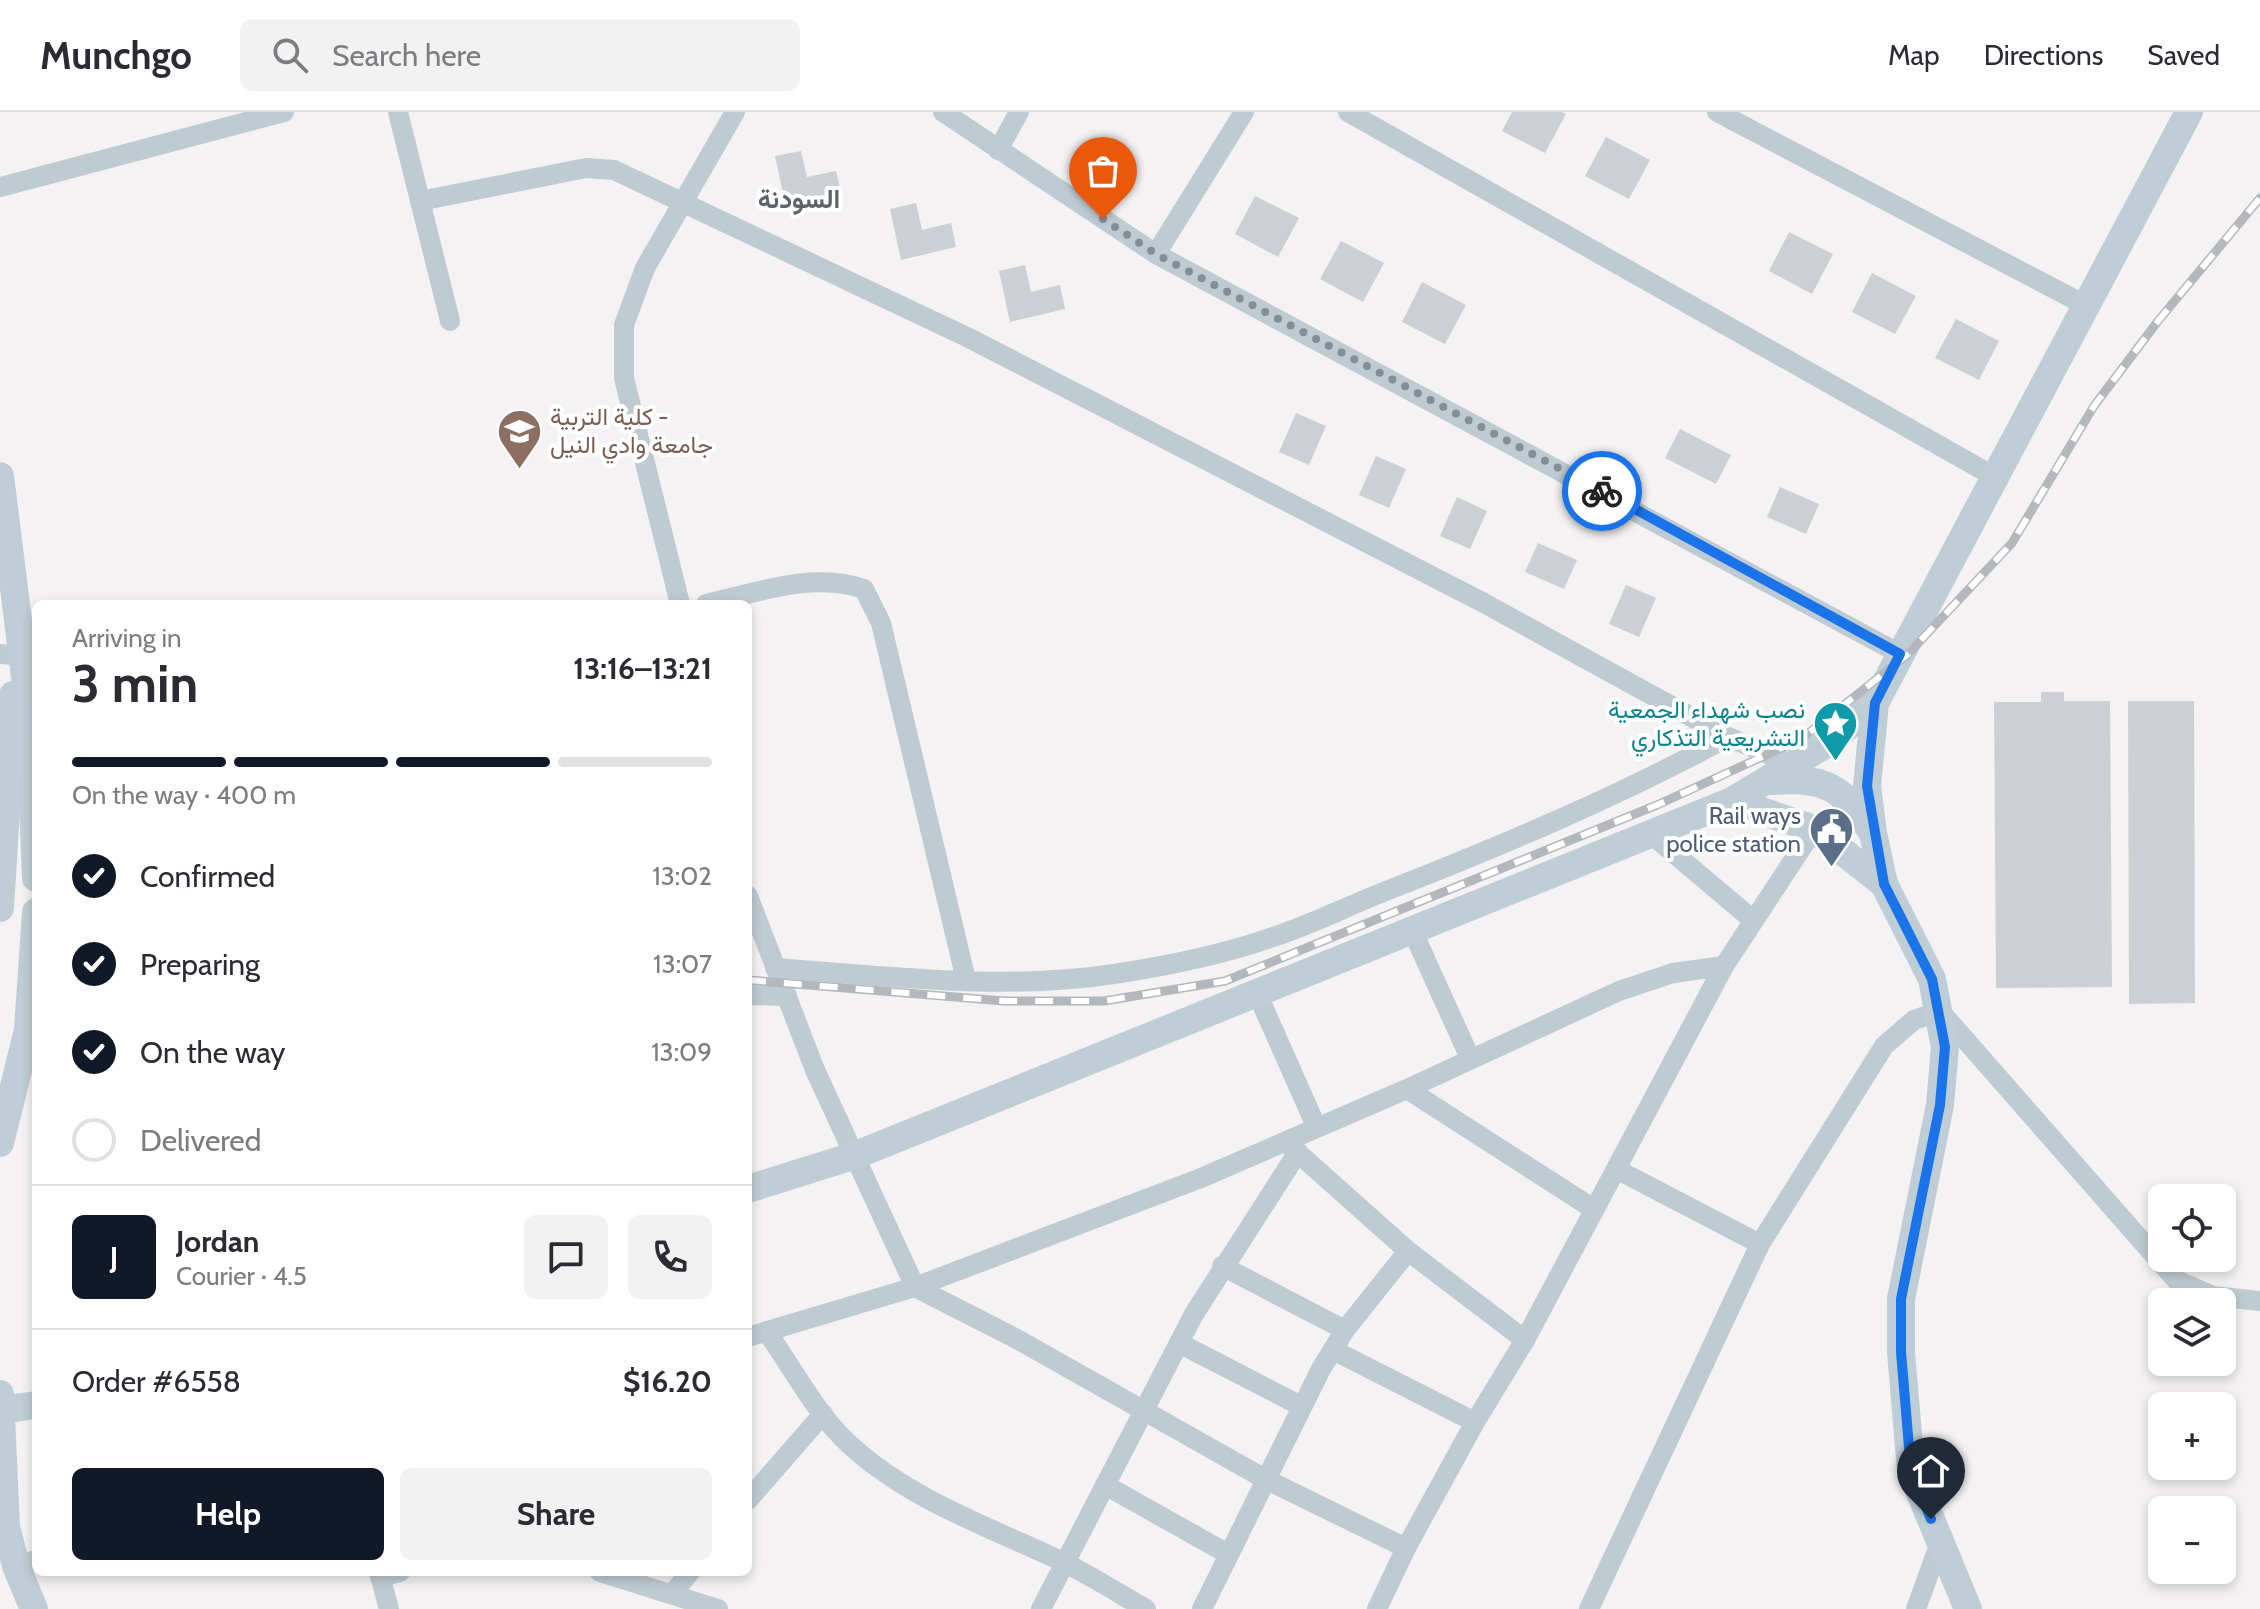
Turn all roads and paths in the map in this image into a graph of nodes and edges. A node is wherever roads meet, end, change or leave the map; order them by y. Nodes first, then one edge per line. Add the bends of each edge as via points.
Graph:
1 (284, 112) edge
2 (398, 112) edge
3 (735, 112) edge
4 (943, 112) edge
5 (1019, 112) edge
6 (1244, 112) edge
7 (1348, 112) edge
8 (1717, 112) edge
9 (2189, 112) edge
10 (998, 150) junction
11 (0, 187) edge
12 (420, 201) junction
13 (684, 203) junction
14 (1156, 254) junction
15 (2087, 306) junction
16 (450, 321) dead end
17 (0, 476) edge
18 (1995, 477) junction
19 (679, 600) edge
20 (724, 600) edge
21 (18, 611) junction
22 (1900, 654) junction
23 (8, 655) edge
24 (1875, 703) junction
25 (1728, 737) junction
26 (32, 750) edge
27 (1794, 765) junction
28 (1769, 781) junction
29 (1732, 801) junction
30 (1814, 829) junction
31 (1873, 833) junction
32 (1651, 834) junction
33 (1884, 884) junction
34 (752, 907) edge
35 (0, 908) edge
36 (1753, 920) junction
37 (1412, 930) junction
38 (1724, 966) junction
39 (775, 968) junction
40 (32, 971) edge
41 (966, 980) junction
42 (1257, 993) junction
43 (752, 995) edge
44 (787, 996) junction
45 (1940, 1011) junction
46 (1470, 1058) junction
47 (1407, 1089) junction
48 (1316, 1126) junction
49 (0, 1142) edge
50 (1291, 1146) junction
51 (856, 1155) junction
52 (1616, 1169) junction
53 (752, 1188) edge
54 (1592, 1208) junction
55 (1760, 1244) junction
56 (1408, 1251) junction
57 (1222, 1266) junction
58 (915, 1287) junction
59 (2260, 1301) edge
60 (1345, 1330) junction
61 (757, 1334) edge
62 (1525, 1340) junction
63 (1179, 1343) junction
64 (1333, 1350) junction
65 (0, 1394) edge
66 (32, 1406) edge
67 (1301, 1406) junction
68 (1, 1410) edge
69 (1143, 1412) junction
70 (823, 1414) junction
71 (1475, 1422) junction
72 (1265, 1479) junction
73 (1105, 1485) junction
74 (752, 1495) edge
75 (1940, 1543) junction
76 (1406, 1548) junction
77 (1228, 1554) junction
78 (26, 1563) edge
79 (1065, 1563) junction
80 (386, 1576) edge
81 (613, 1576) edge
82 (687, 1576) edge
83 (672, 1594) junction
84 (34, 1609) edge
85 (389, 1609) edge
86 (718, 1609) edge
87 (1041, 1609) edge
88 (1146, 1609) edge
89 (1202, 1609) edge
90 (1377, 1609) edge
91 (1589, 1609) edge
92 (1916, 1609) edge
93 (1968, 1609) edge

1 - 11 street
2 - 12 street
3 - 13 street
4 - 10 street
5 - 10 street
6 - 14 street
7 - 18 street
8 - 15 street
9 - 15 street
10 - 14 street
12 - 13 street via 599,168
12 - 16 street
13 - 19 street via 645,268 624,325 624,378
13 - 25 street via 969,338 1484,603
14 - 22 street
15 - 18 street
17 - 21 street
18 - 22 street
20 - 41 street via 839,580 864,589 881,623
21 - 23 street
21 - 26 street
22 - 24 street
23 - 35 street
24 - 27 street
24 - 31 street via 1867,786
25 - 27 street
25 - 41 street via 1596,805 1274,937 1111,975
27 - 28 street
28 - 29 street
28 - 31 street via 1801,778 1839,789
29 - 30 street
29 - 32 street
30 - 33 street
30 - 36 street
31 - 33 street
32 - 36 street
32 - 37 street
33 - 45 street via 1932,979
34 - 39 street
36 - 38 street
37 - 42 street
37 - 46 street
38 - 46 street via 1673,973 1619,991
38 - 52 street
39 - 41 street
39 - 44 street
40 - 49 street via 28,1030
42 - 48 street
42 - 51 street
43 - 44 street
44 - 51 street
45 - 55 street via 1914,1020 1884,1046
45 - 59 street via 2176,1280 2213,1296
45 - 75 street via 1945,1047 1940,1105 1901,1299 1901,1352 1911,1471
46 - 47 street
47 - 48 street
47 - 54 street
48 - 50 street
50 - 56 street
50 - 57 street
50 - 58 street
51 - 53 street
51 - 58 street
52 - 54 street
52 - 55 street
54 - 62 street
55 - 91 street
56 - 60 street
56 - 62 street
57 - 60 street
57 - 63 street
58 - 61 street
58 - 69 street
60 - 64 street
61 - 70 street
62 - 71 street
63 - 67 street
63 - 69 street
64 - 67 street
64 - 71 street
65 - 68 street
66 - 68 street
67 - 72 street
68 - 78 street via 6,1527
69 - 72 street
69 - 73 street
70 - 74 street
70 - 79 street via 883,1473
71 - 76 street
72 - 76 street
72 - 77 street
73 - 77 street
73 - 79 street
75 - 92 street
75 - 93 street
76 - 90 street
77 - 89 street
78 - 84 street
79 - 87 street
79 - 88 street
80 - 85 street
81 - 83 street
82 - 83 street
83 - 86 street

